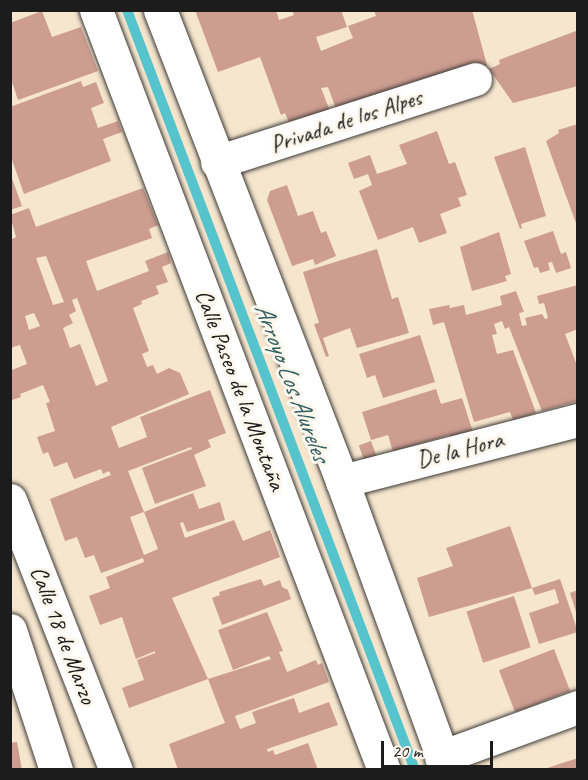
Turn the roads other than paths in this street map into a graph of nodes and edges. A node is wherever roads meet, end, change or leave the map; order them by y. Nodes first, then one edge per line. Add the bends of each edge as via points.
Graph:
1 (96, 10) edge
2 (160, 10) edge
3 (475, 80) dead end
4 (217, 162) junction
5 (578, 420) edge
6 (342, 481) junction
7 (10, 500) edge
8 (10, 630) edge
9 (578, 707) edge
10 (444, 763) edge
11 (56, 770) edge
12 (116, 770) edge
13 (384, 770) edge

1 - 13 main road, Calle Paseo de la Montaña
2 - 4 main road
3 - 4 main road, Privada de los Alpes
4 - 6 main road
5 - 6 main road, De la Hora
6 - 10 main road
7 - 12 main road, Calle 18 de Marzo
8 - 11 main road, Calle 18 de Marzo
9 - 10 main road

